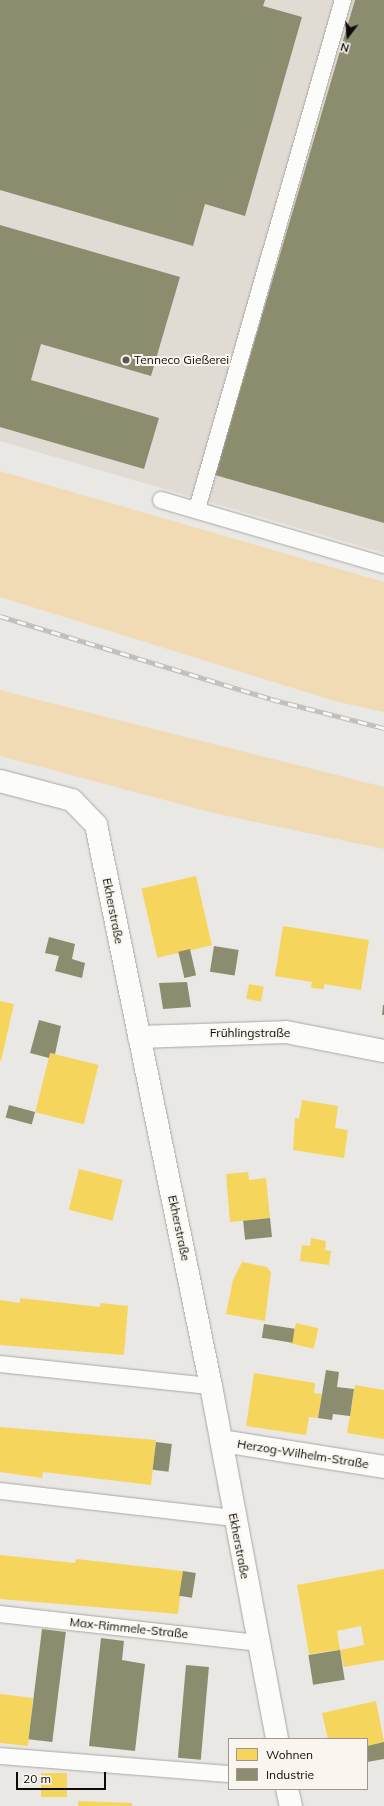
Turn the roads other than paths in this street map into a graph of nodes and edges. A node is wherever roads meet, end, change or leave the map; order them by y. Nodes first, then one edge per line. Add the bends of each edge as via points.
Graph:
1 (343, 0) edge
2 (161, 500) dead end
3 (196, 509) junction
4 (384, 564) edge
5 (0, 781) edge
6 (139, 1037) junction
7 (384, 1051) edge
8 (0, 1364) edge
9 (212, 1386) junction
10 (222, 1442) junction
11 (384, 1468) edge
12 (0, 1491) edge
13 (234, 1518) junction
14 (0, 1614) edge
15 (258, 1643) junction
16 (277, 1738) edge
17 (0, 1756) edge
18 (228, 1774) edge
19 (287, 1790) edge
20 (291, 1806) edge

1 - 3 lane
2 - 3 lane
3 - 4 lane
5 - 6 street, Ekherstraße via 72,800 96,825
6 - 7 street, Frühlingstraße via 286,1032
6 - 9 street, Ekherstraße
8 - 9 lane
9 - 10 street, Ekherstraße
10 - 11 street, Herzog-Wilhelm-Straße
10 - 13 street, Ekherstraße
12 - 13 lane
13 - 15 street, Ekherstraße
14 - 15 lane, Max-Rimmele-Straße
15 - 16 street, Ekherstraße
17 - 18 lane
19 - 20 street

